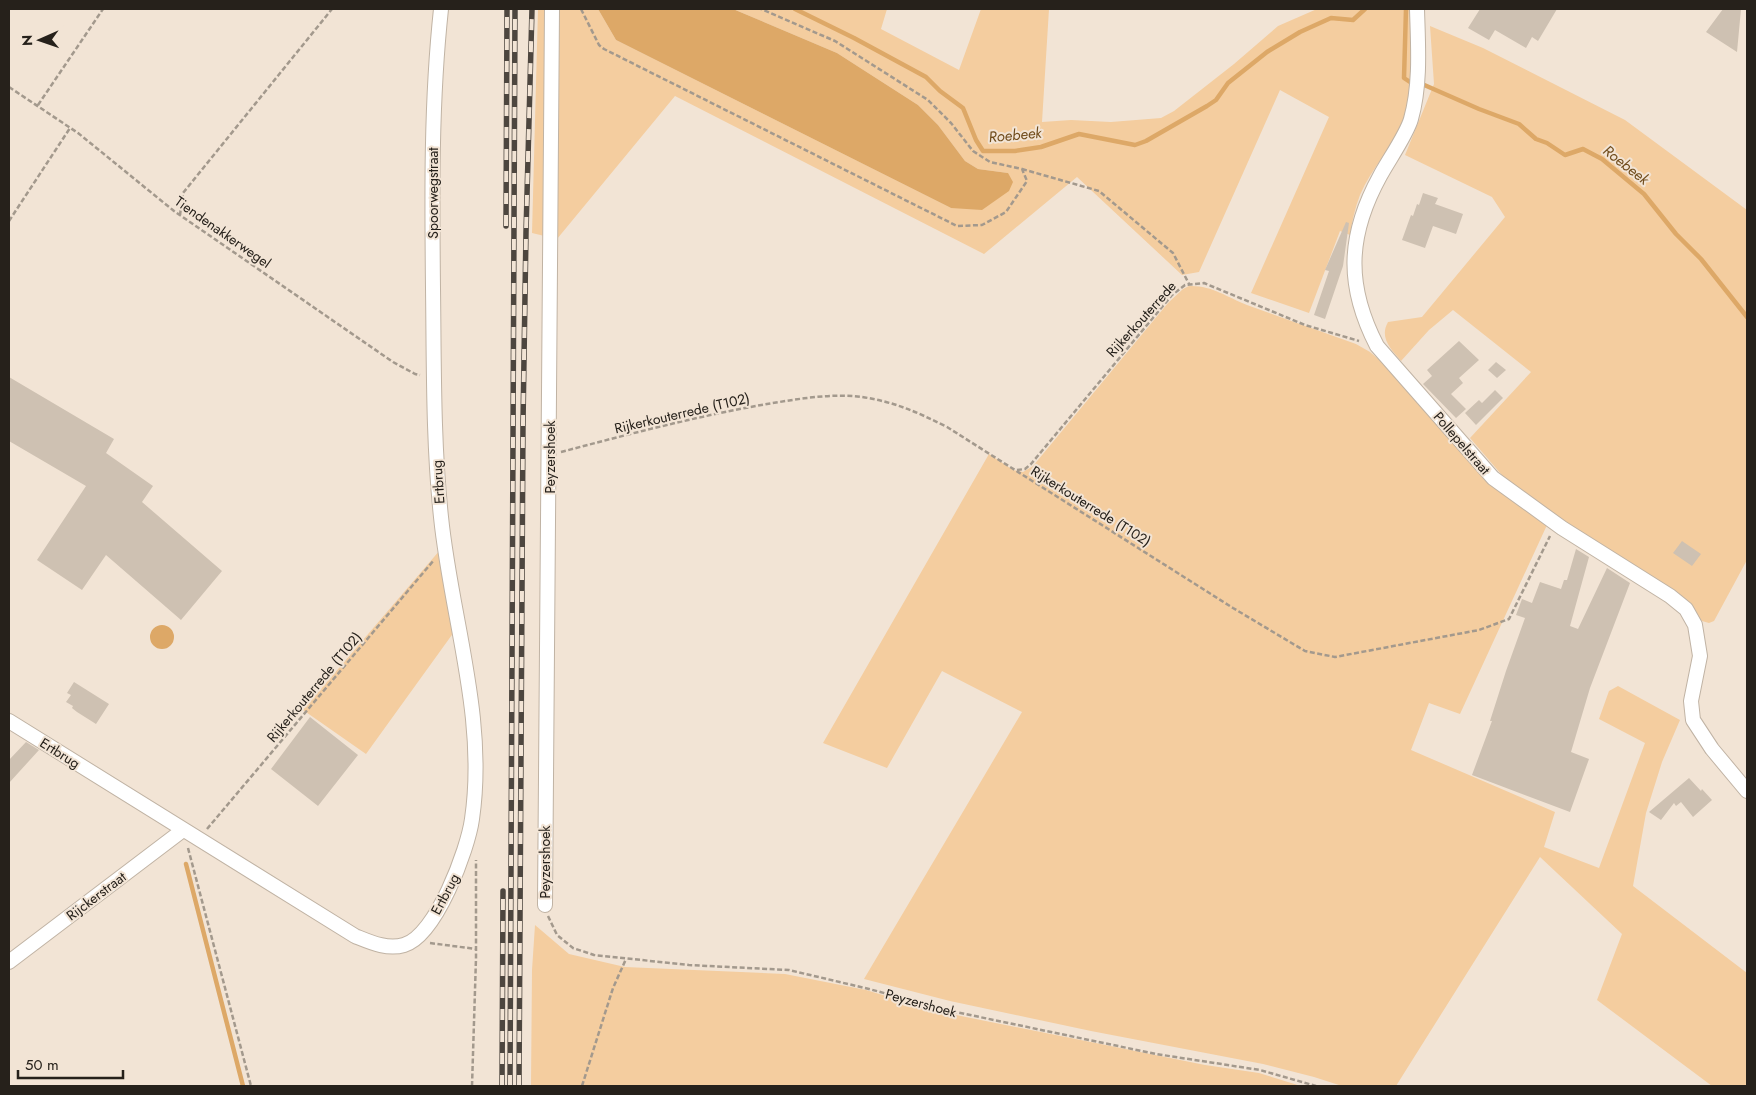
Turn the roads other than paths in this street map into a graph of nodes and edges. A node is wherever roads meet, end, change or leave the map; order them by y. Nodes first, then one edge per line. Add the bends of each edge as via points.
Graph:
1 (441, 9) edge
2 (552, 9) edge
3 (1417, 9) edge
4 (434, 377) joint
5 (9, 721) edge
6 (1747, 791) edge
7 (183, 830) junction
8 (545, 905) road end
9 (9, 962) edge

1 - 4 street, Spoorwegstraat via 432,162
2 - 8 street, Peyzershoek
3 - 6 street, Pollepelstraat via 1418,85 1411,121 1378,178 1356,236 1354,268 1357,296 1366,325 1377,346 1493,478 1686,609 1695,626 1700,656 1691,701 1693,720
4 - 7 street, Ertbrug via 438,488 444,547 468,679 474,739 475,795 470,834 454,879 434,914 412,940 405,945 385,946 355,936
5 - 7 street, Ertbrug
7 - 9 street, Rijckerstraat

